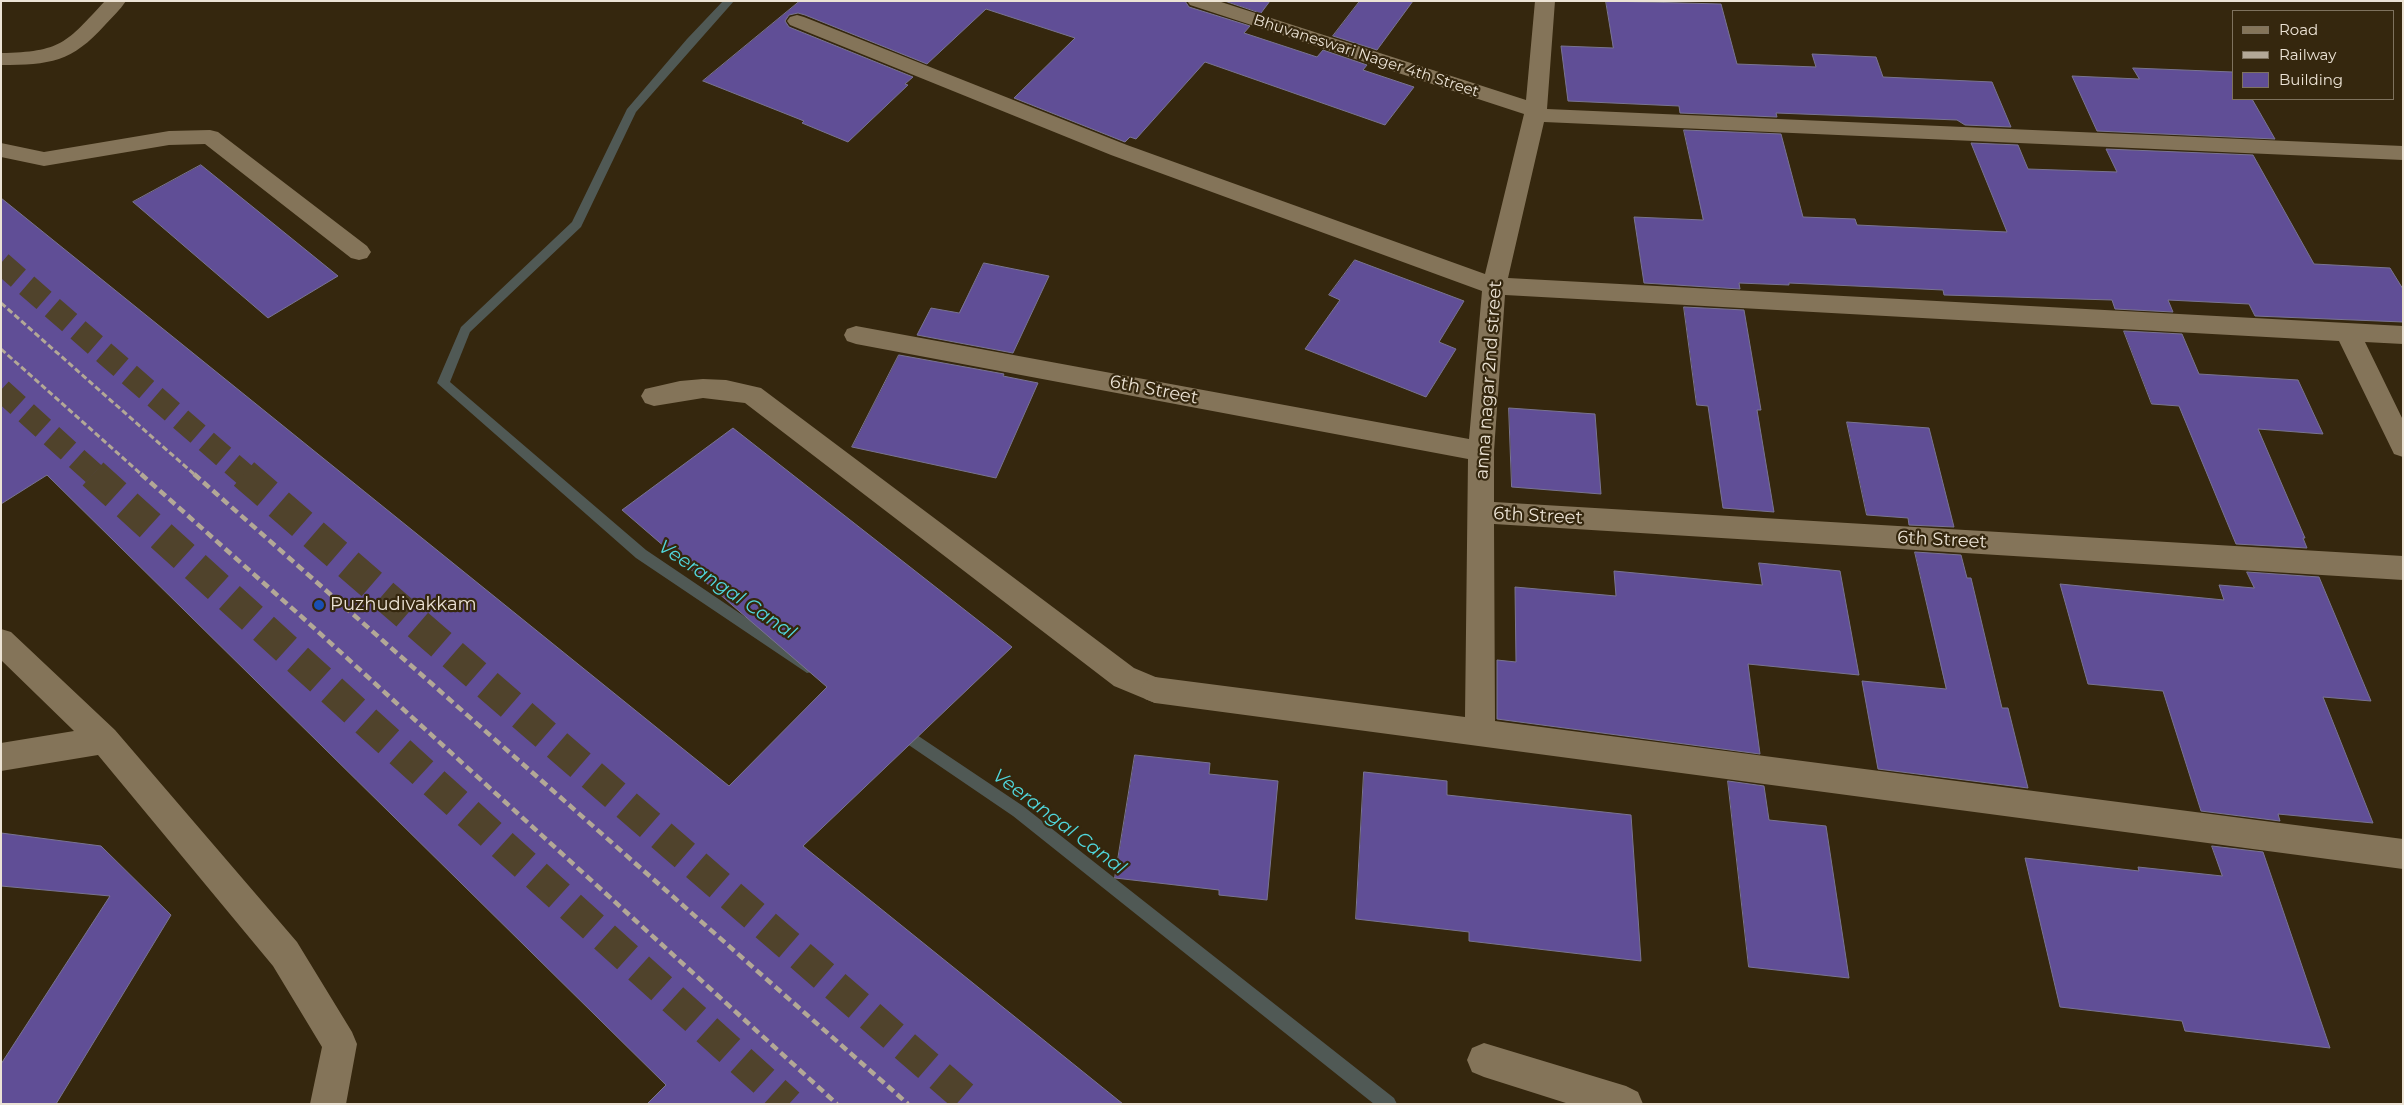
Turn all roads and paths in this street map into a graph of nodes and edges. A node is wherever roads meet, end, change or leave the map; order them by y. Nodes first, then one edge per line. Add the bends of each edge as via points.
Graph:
1 (116, 1) edge
2 (1197, 1) edge
3 (1545, 1) edge
4 (798, 21) dead end
5 (1, 59) edge
6 (1535, 112) junction
7 (1, 150) edge
8 (2403, 152) edge
9 (359, 252) dead end
10 (1494, 286) junction
11 (2347, 331) junction
12 (856, 335) dead end
13 (2403, 335) edge
14 (654, 396) dead end
15 (2403, 447) edge
16 (1481, 451) junction
17 (1482, 512) junction
18 (2403, 568) edge
19 (1, 641) edge
20 (1480, 733) junction
21 (104, 740) junction
22 (1, 757) edge
23 (2403, 854) edge
24 (1484, 1060) dead end
25 (328, 1104) edge
26 (1626, 1104) edge

1 - 5 street via 71,47 23,59
2 - 6 street, Bhuvaneswari Nager 4th Street
3 - 6 street, anna nagar 2nd street
4 - 10 street via 1119,150
6 - 8 street, Bhuvaneswari Nager 4th Street
6 - 10 street, anna nagar 2nd street
7 - 9 street via 44,160 169,138 210,137
10 - 11 street
10 - 16 street, anna nagar 2nd street
11 - 13 street
11 - 15 street
12 - 16 street, 6th Street
14 - 20 street via 704,387 752,395 1124,677 1155,690
16 - 17 street, anna nagar 2nd street
17 - 18 street, 6th Street
17 - 20 street, anna nagar 2nd street
19 - 21 street
20 - 23 street
21 - 22 street
21 - 25 street via 285,954 340,1044
24 - 26 street

